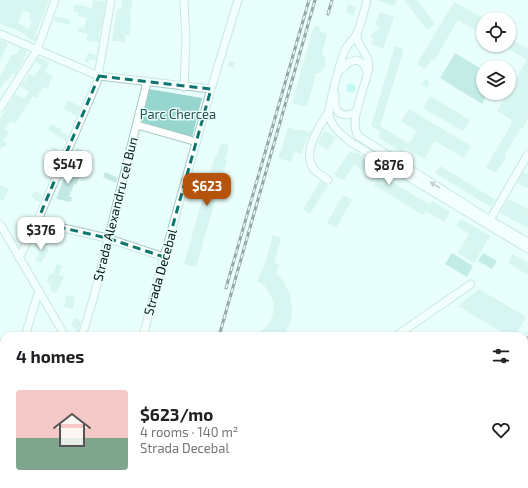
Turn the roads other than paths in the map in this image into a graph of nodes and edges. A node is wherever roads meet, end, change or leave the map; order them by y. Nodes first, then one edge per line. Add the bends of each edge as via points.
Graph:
1 (55, 0) edge
2 (112, 0) edge
3 (184, 0) edge
4 (238, 0) edge
5 (367, 0) edge
6 (0, 34) edge
7 (356, 34) junction
8 (37, 50) junction
9 (339, 72) junction
10 (368, 74) junction
11 (99, 76) junction
12 (147, 82) junction
13 (335, 86) junction
14 (184, 87) junction
15 (211, 89) junction
16 (0, 108) edge
17 (358, 108) junction
18 (329, 111) junction
19 (137, 125) junction
20 (197, 142) junction
21 (528, 154) edge
22 (328, 180) dead end
23 (490, 220) junction
24 (37, 222) junction
25 (0, 224) edge
26 (107, 238) junction
27 (528, 246) edge
28 (164, 257) junction
29 (19, 258) junction
30 (471, 284) dead end
31 (39, 290) junction
32 (26, 332) edge
33 (63, 332) edge
34 (83, 332) edge
35 (144, 332) edge
36 (402, 332) edge

1 - 8 street
2 - 11 street
3 - 14 street
4 - 15 street, Strada Decebal
5 - 7 street
6 - 8 street
7 - 9 street via 346,49
7 - 10 street via 369,63
8 - 11 street
8 - 16 street
9 - 10 street via 349,62 356,60 364,64
9 - 13 street
10 - 17 street
11 - 12 street
11 - 24 street
12 - 14 street
12 - 19 street, Strada Alexandru cel Bun
13 - 17 street via 335,106 340,113 350,115
13 - 18 street
14 - 15 street
15 - 20 street, Strada Decebal
23 -> 17 street via 362,139 355,126
18 - 22 street via 314,139 310,158 314,169
18 - 27 street via 332,123 352,143
19 - 20 street
19 - 26 street, Strada Alexandru cel Bun
20 - 28 street, Strada Decebal
21 - 23 street
23 - 27 street
24 - 26 street
24 - 29 street
25 - 29 street
26 - 28 street
26 - 34 street, Strada Alexandru cel Bun
28 - 35 street, Strada Decebal
29 - 31 street
30 - 36 street
31 - 32 street
31 - 33 street

